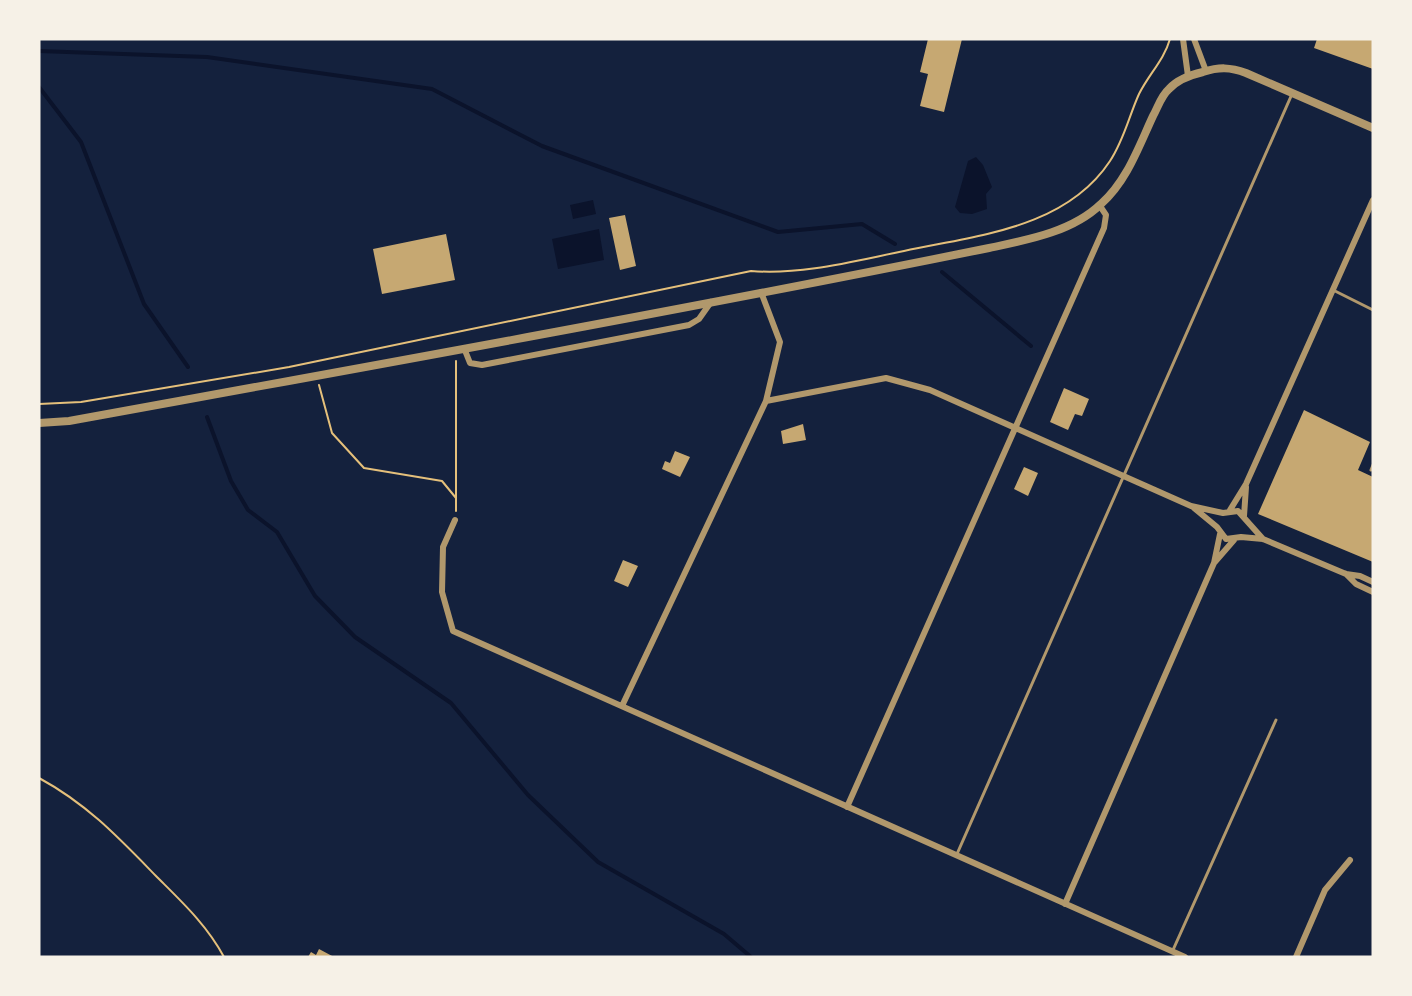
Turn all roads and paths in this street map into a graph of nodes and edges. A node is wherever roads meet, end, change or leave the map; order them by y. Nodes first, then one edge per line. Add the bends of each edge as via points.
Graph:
1 (1170, 39) edge
2 (1183, 39) edge
3 (1194, 39) edge
4 (1206, 71) junction
5 (1188, 76) junction
6 (1293, 93) junction
7 (1373, 128) edge
8 (1373, 200) edge
9 (1100, 206) junction
10 (1333, 290) junction
11 (761, 292) junction
12 (711, 301) junction
13 (1373, 310) edge
14 (460, 349) junction
15 (316, 376) junction
16 (766, 401) junction
17 (39, 404) edge
18 (39, 423) edge
19 (1015, 428) junction
20 (1373, 465) edge
21 (1371, 470) dead end
22 (1124, 476) junction
23 (1246, 484) junction
24 (456, 498) junction
25 (1191, 506) junction
26 (1226, 512) junction
27 (1245, 519) junction
28 (455, 520) joint
29 (1217, 526) junction
30 (1220, 534) junction
31 (1241, 537) junction
32 (1263, 539) junction
33 (1234, 540) junction
34 (1214, 563) junction
35 (1346, 574) junction
36 (1373, 582) edge
37 (1373, 592) edge
38 (622, 706) junction
39 (1276, 720) dead end
40 (39, 778) edge
41 (848, 807) junction
42 (956, 855) junction
43 (1350, 860) dead end
44 (1065, 904) junction
45 (1172, 951) junction
46 (224, 957) edge
47 (1185, 957) edge
48 (1296, 957) edge

1 - 17 path via 1166,55 1139,94 1112,158 1098,178 1075,198 1038,220 846,262 782,273 751,271 289,367 81,402
2 - 5 street
3 - 4 street
4 - 5 street
4 - 6 street via 1236,69
5 - 9 street via 1164,94 1133,159
6 - 7 street
6 - 22 lane
8 - 10 street
9 - 11 street via 1070,224 1029,239
9 - 19 street via 1106,215 1104,228
10 - 13 lane
10 - 23 street
11 - 12 street
11 - 16 street via 780,342
12 - 14 street
12 - 14 street via 699,319 689,325 482,365 470,363
14 - 15 street
14 - 24 path
15 - 18 street via 69,421
15 - 24 path via 332,433 364,468 442,482
16 - 19 street via 886,378 930,390
16 - 38 street
19 - 22 street
19 - 41 street
20 - 21 lane
22 - 25 street
22 - 42 lane
23 - 26 street
23 - 27 street
24 - 28 path
25 - 26 street
25 - 29 street
26 - 27 street
26 - 29 street
27 - 31 street
27 - 32 street
28 - 38 street via 442,547 442,580 453,631
29 - 30 street
30 - 33 street
30 - 34 street
31 - 32 street
31 - 33 street
32 - 35 street
33 - 34 street
34 - 44 street
35 - 36 street
35 - 37 street
38 - 41 street
39 - 45 lane
40 - 46 path via 70,795 103,822 193,914
41 - 42 street
42 - 44 street
43 - 48 street via 1325,890
44 - 45 street
45 - 47 street

